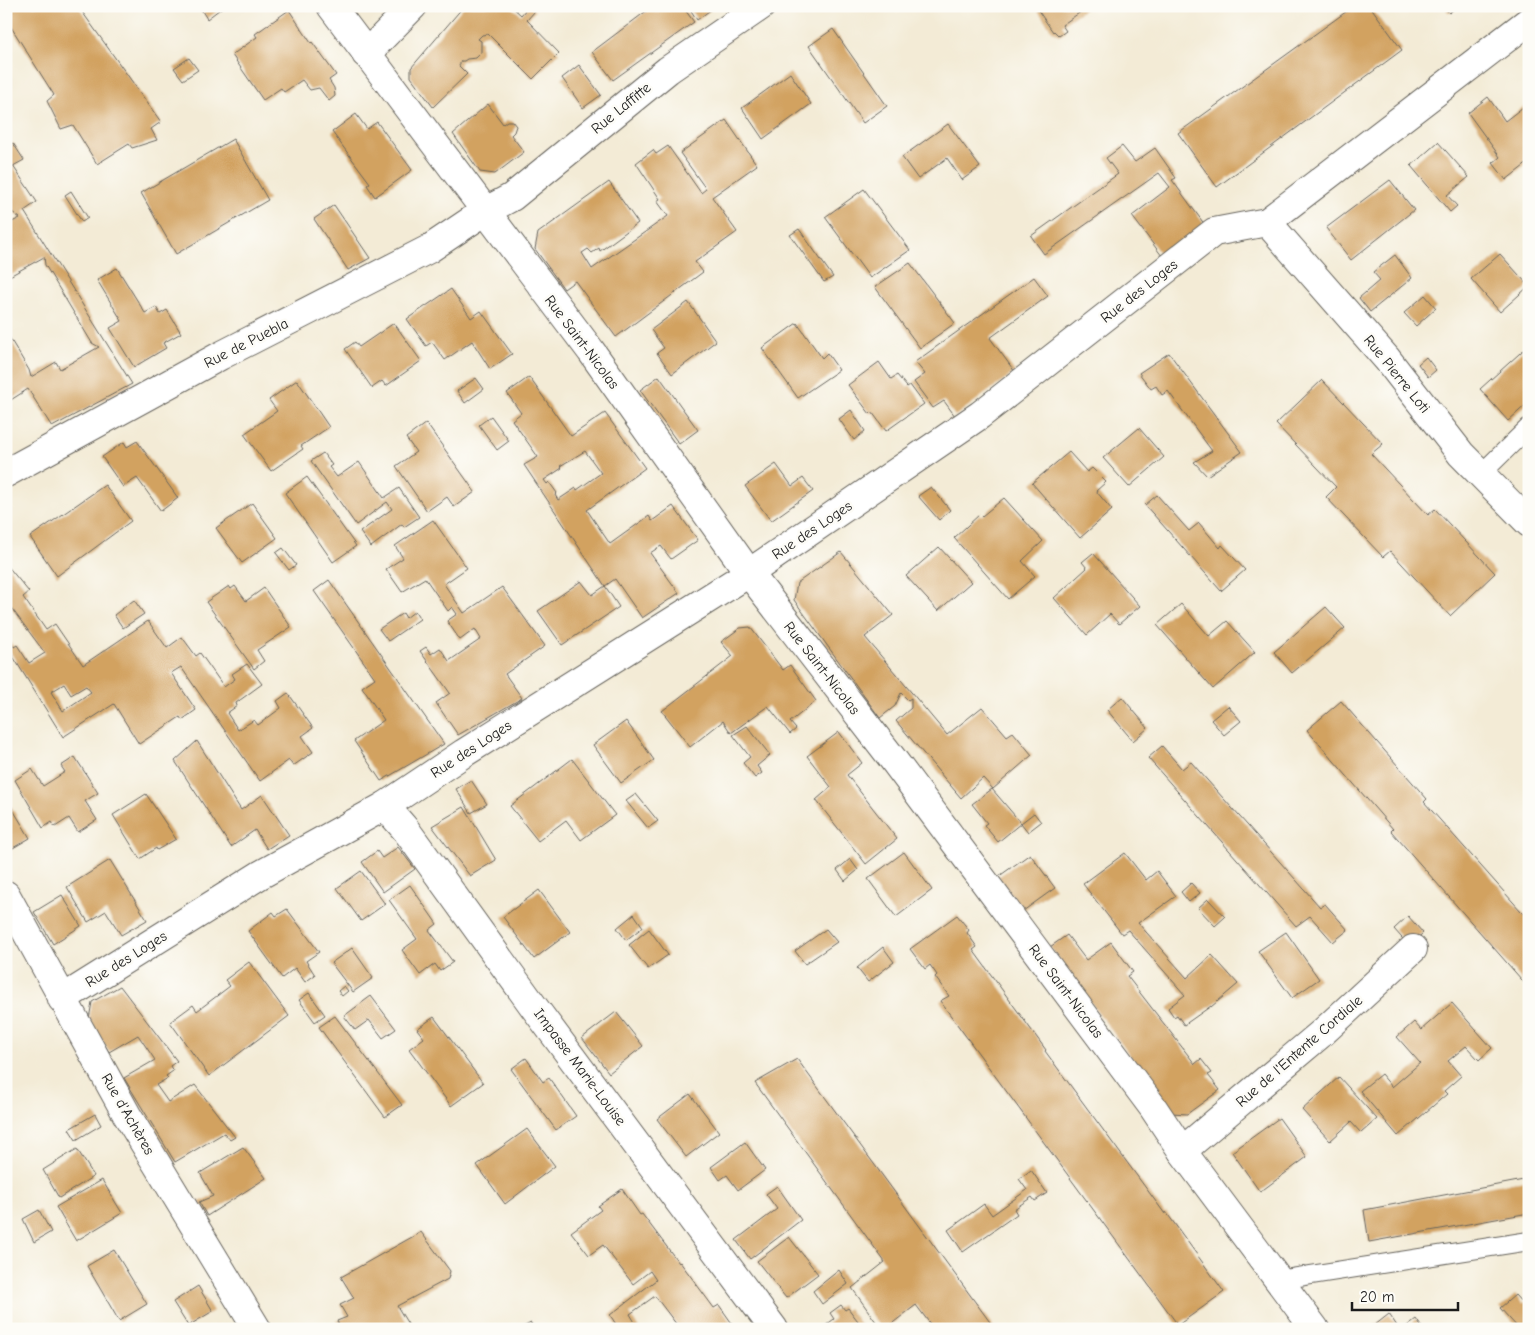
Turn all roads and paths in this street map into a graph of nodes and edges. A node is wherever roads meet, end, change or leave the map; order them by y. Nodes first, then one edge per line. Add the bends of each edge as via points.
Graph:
1 (331, 6) edge
2 (414, 6) edge
3 (761, 6) edge
4 (1529, 21) edge
5 (366, 54) junction
6 (484, 212) junction
7 (1267, 222) junction
8 (1529, 427) edge
9 (6, 473) edge
10 (1481, 474) junction
11 (1529, 523) edge
12 (749, 573) junction
13 (386, 806) junction
14 (6, 895) edge
15 (1414, 949) dead end
16 (62, 999) junction
17 (1182, 1151) junction
18 (1529, 1241) edge
19 (1279, 1280) junction
20 (257, 1329) edge
21 (774, 1329) edge
22 (1315, 1329) edge

1 - 5 street, Rue Saint-Nicolas
2 - 5 street
3 - 6 street, Rue Laffitte via 668,70 512,196
4 - 7 street, Rue des Loges
5 - 6 street, Rue Saint-Nicolas
6 - 9 street, Rue de Puebla via 429,250 220,356
6 - 12 street, Rue Saint-Nicolas via 591,351
7 - 10 street, Rue Pierre Loti via 1387,359 1461,454
7 - 12 street, Rue des Loges via 1214,232 980,415
8 - 10 lane
10 - 11 street, Rue Pierre Loti
12 - 13 street, Rue des Loges
12 - 17 street, Rue Saint-Nicolas via 892,758 1152,1106
13 - 16 street, Rue des Loges via 260,875
13 - 21 street, Impasse Marie-Louise
14 - 16 street, Rue d'Achères
15 - 17 street, Rue de l'Entente Cordiale via 1323,1032
16 - 20 street, Rue d'Achères via 127,1115
17 - 19 street, Rue Saint-Nicolas
18 - 19 lane
19 - 22 street, Rue Saint-Nicolas

